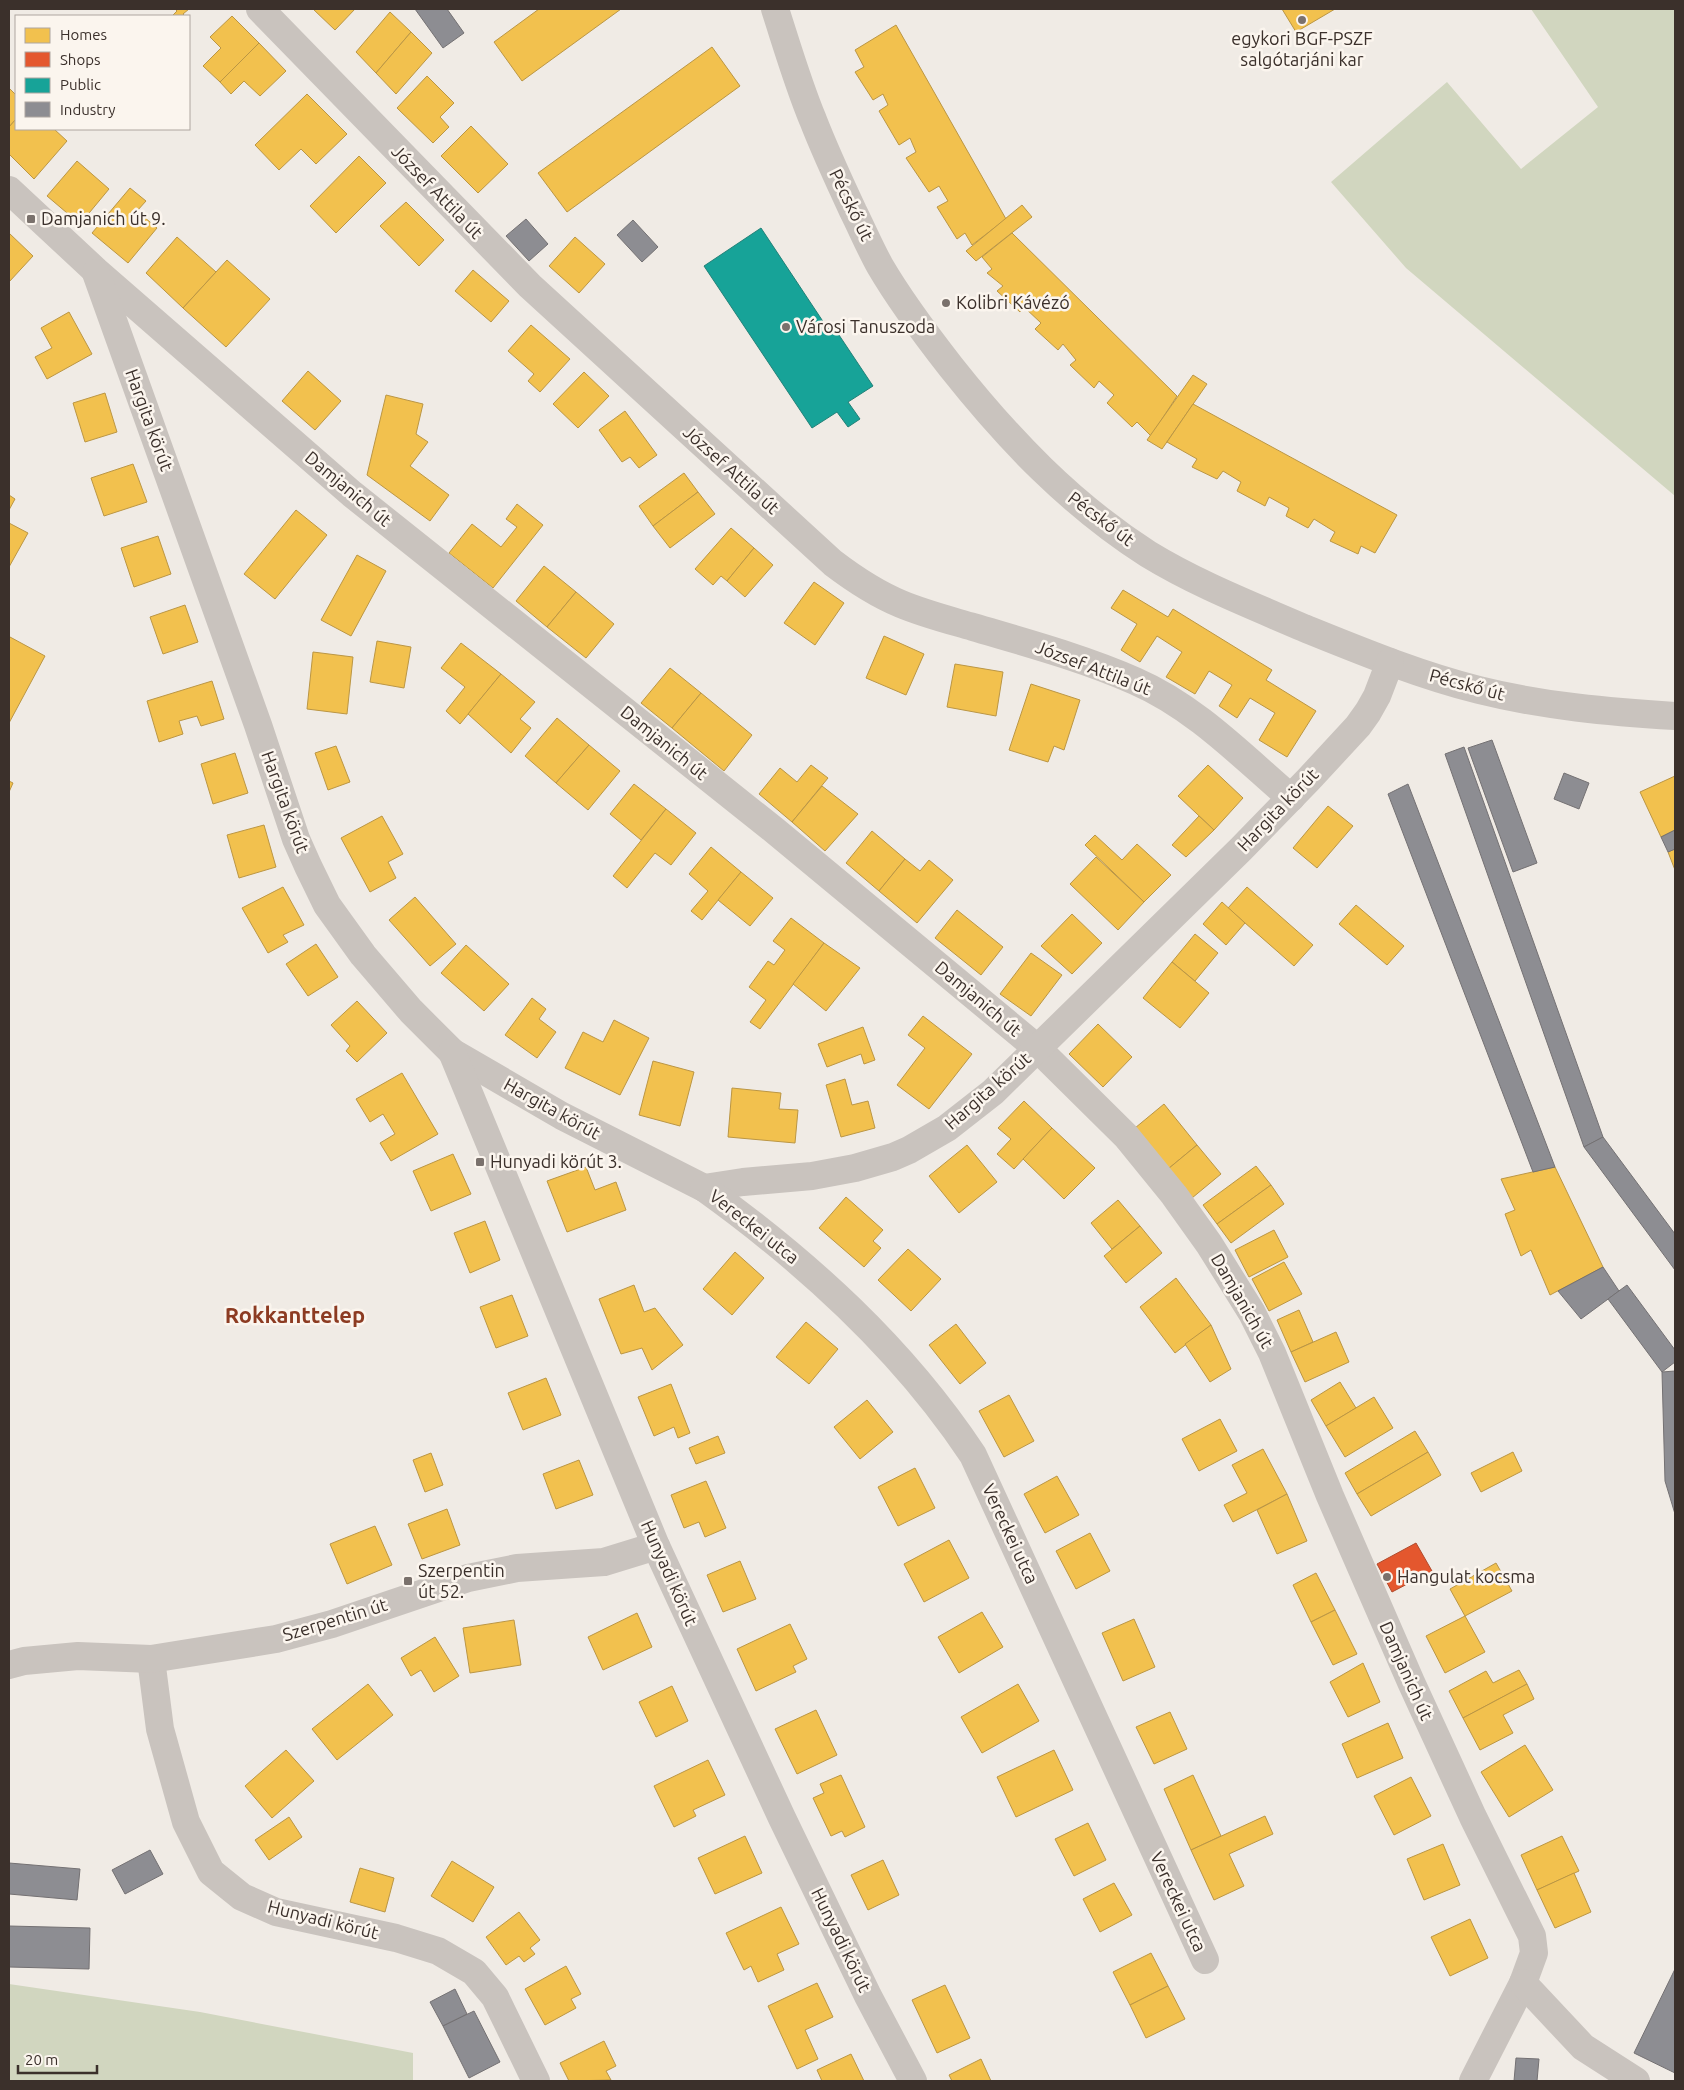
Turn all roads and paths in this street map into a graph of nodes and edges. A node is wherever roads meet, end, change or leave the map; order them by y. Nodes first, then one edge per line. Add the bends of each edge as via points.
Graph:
1 (260, 9) edge
2 (775, 9) edge
3 (9, 190) edge
4 (96, 272) junction
5 (1390, 662) junction
6 (1675, 716) edge
7 (1291, 798) junction
8 (1037, 1048) junction
9 (452, 1052) junction
10 (704, 1188) junction
11 (656, 1546) junction
12 (151, 1659) junction
13 (9, 1665) edge
14 (1205, 1960) dead end
15 (1523, 1984) junction
16 (536, 2081) edge
17 (913, 2081) edge
18 (1473, 2081) edge
19 (1636, 2081) edge

1 - 7 street, József Attila út via 530,286 833,563 900,604 1086,662 1136,681 1165,696 1221,737
2 - 5 street, Pécskő út via 812,119 880,266 914,319 1001,428 1072,499 1151,555 1246,603
3 - 4 street, Damjanich út
4 - 8 street, Damjanich út via 352,494 774,830
4 - 9 street, Hargita körút via 255,716 296,840 327,905 363,955
5 - 6 street, Pécskő út via 1455,683 1524,699 1623,713
5 - 7 street, Hargita körút via 1377,696 1358,726
7 - 8 street, Hargita körút
8 - 10 street, Hargita körút via 993,1092 947,1128 901,1154 812,1176
8 - 15 street, Damjanich út via 1144,1157 1210,1244 1252,1313 1272,1353 1411,1682 1532,1936 1534,1952
9 - 10 street, Hargita körút via 612,1143
9 - 11 street, Hunyadi körút
10 - 14 street, Vereckei utca via 773,1239 849,1307 898,1360 973,1454
11 - 12 street, Szerpentin út via 604,1562 549,1565 490,1574 436,1588 301,1633
11 - 17 street, Hunyadi körút via 782,1818
12 - 13 street, Szerpentin út via 78,1656
12 - 16 street, Hunyadi körút via 160,1729 186,1822 211,1872 242,1897 276,1912 396,1938 438,1951 474,1972 495,1996
15 - 18 street, Damjanich út
15 - 19 street via 1583,2047

